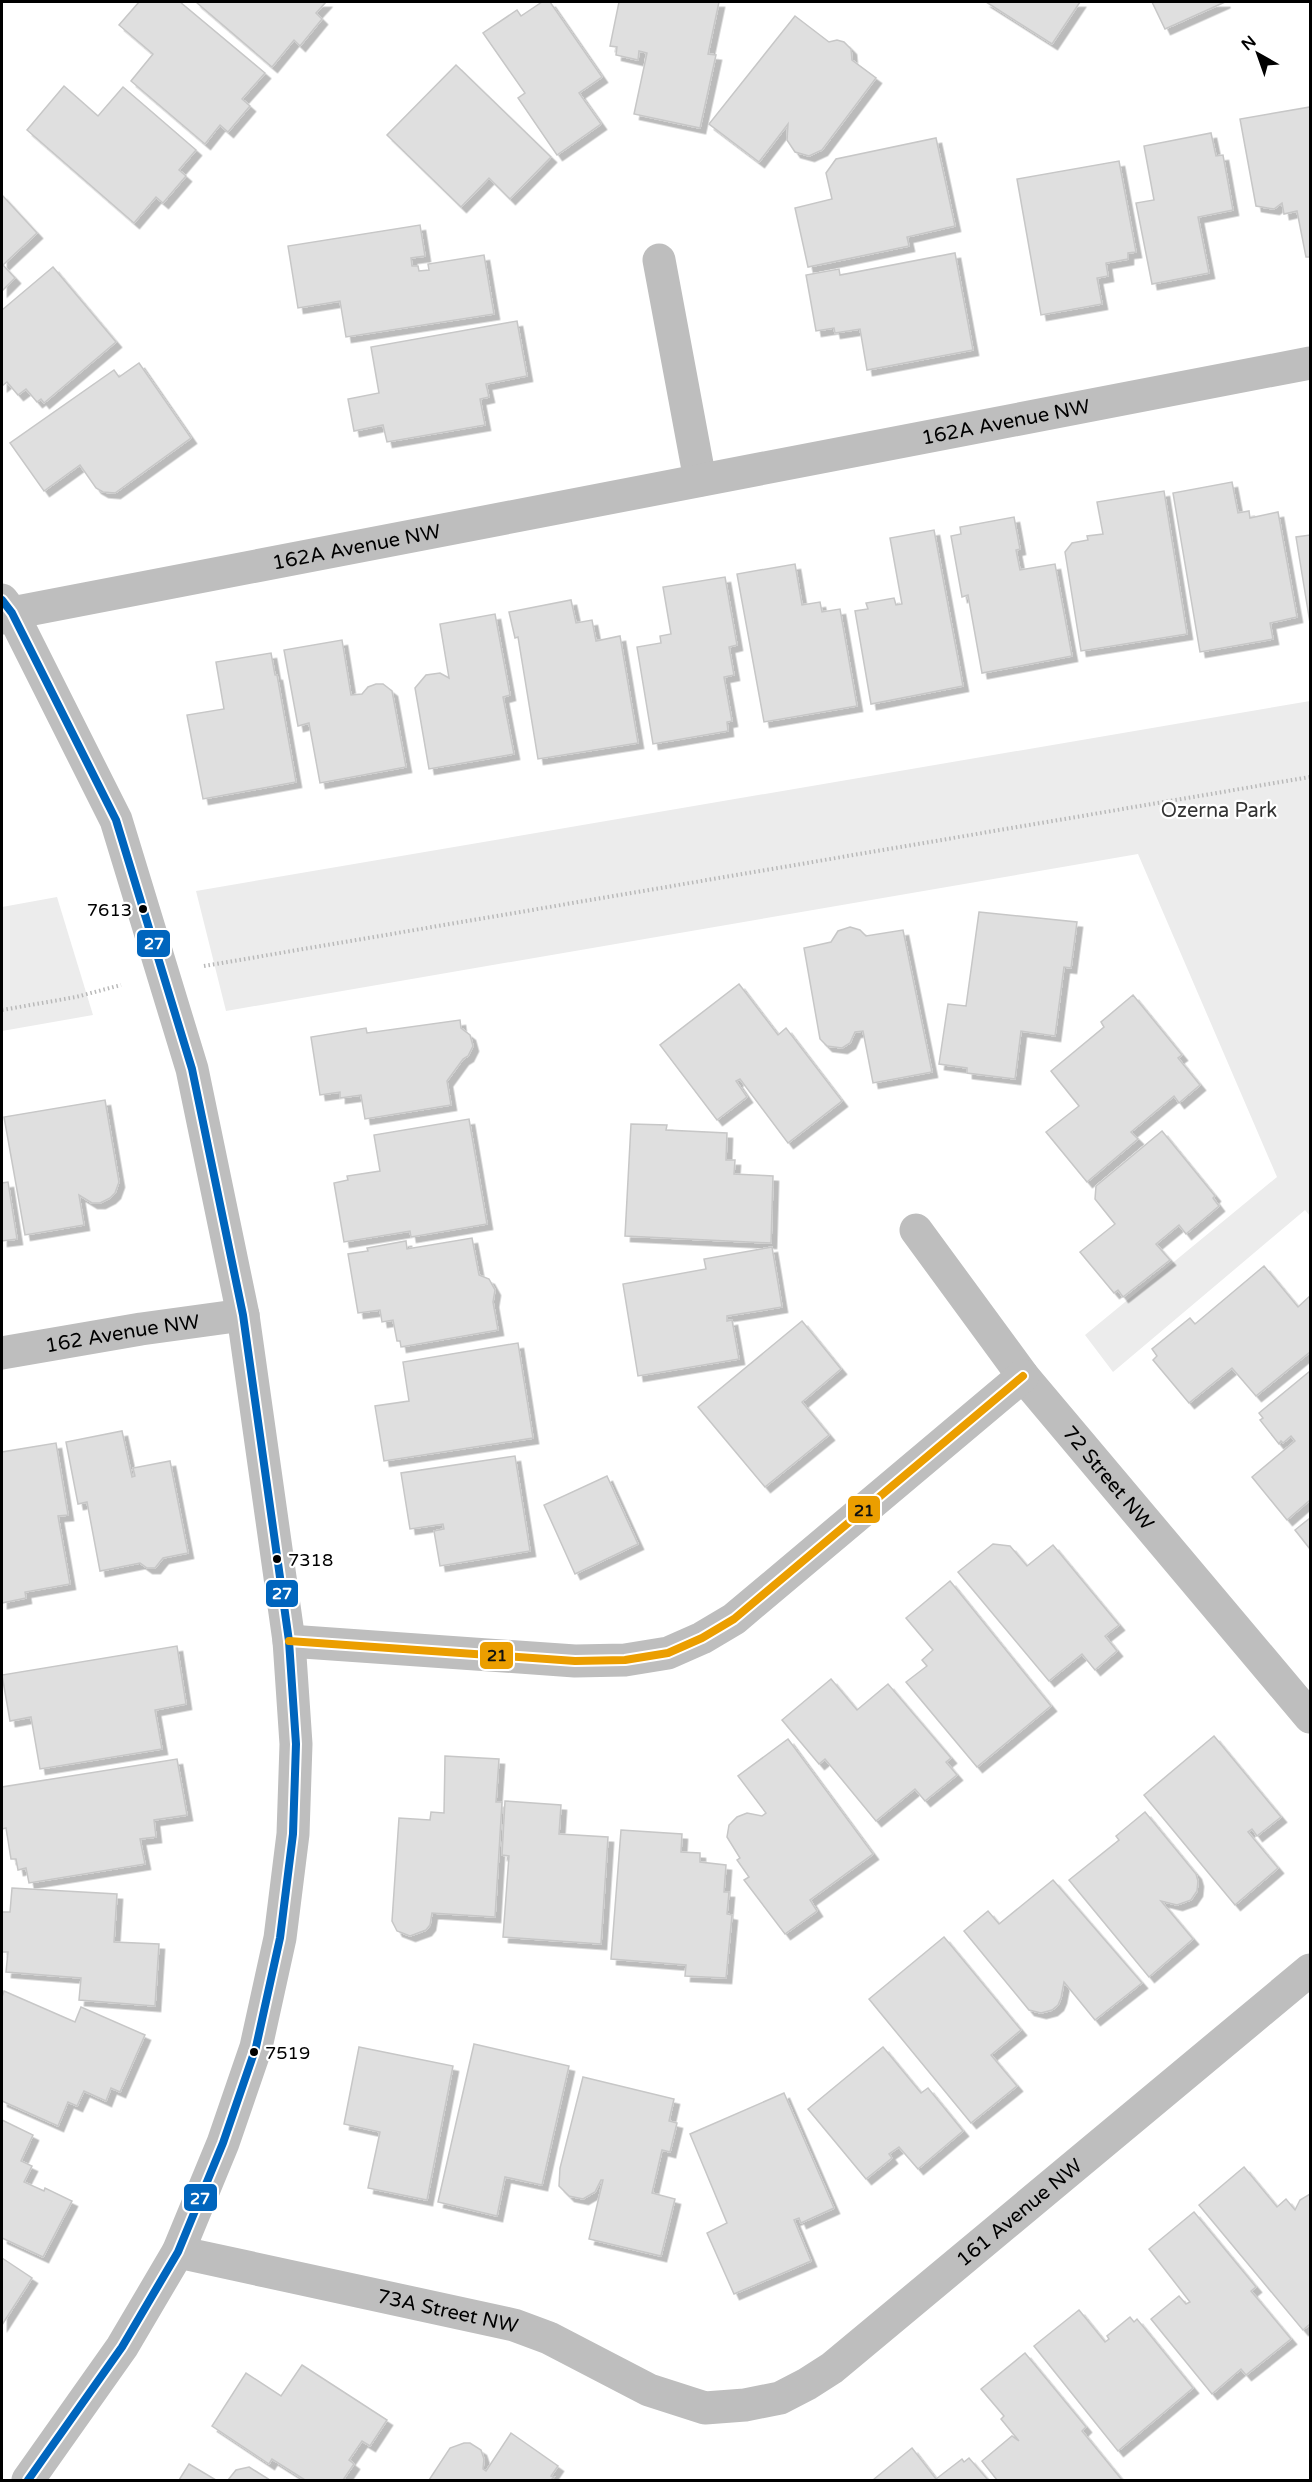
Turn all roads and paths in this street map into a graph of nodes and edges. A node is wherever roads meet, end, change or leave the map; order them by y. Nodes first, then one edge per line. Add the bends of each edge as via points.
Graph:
1 (660, 260) dead end
2 (1311, 363) edge
3 (700, 480) junction
4 (5, 610) edge
5 (1311, 777) edge
6 (163, 974) junction
7 (2, 1010) edge
8 (916, 1230) dead end
9 (243, 1316) junction
10 (2, 1353) edge
11 (1023, 1376) junction
12 (289, 1641) junction
13 (1311, 1717) edge
14 (1311, 1970) edge
15 (178, 2252) junction
16 (705, 2408) joint
17 (28, 2481) edge

1 - 3 street
2 - 3 street, 162A Avenue NW
3 - 4 street, 162A Avenue NW
4 - 6 street via 116,820
5 - 6 path
6 - 7 path via 76,998
6 - 9 street via 192,1069
8 - 11 street, 72 Street NW
9 - 10 street, 162 Avenue NW
9 - 12 street
11 - 12 street via 734,1619 668,1653 626,1660 575,1661
11 - 13 street, 72 Street NW
12 - 15 street via 296,1744 293,1834 280,1938 256,2047 223,2143
14 - 16 street, 161 Avenue NW via 832,2368 780,2398
15 - 16 street, 73A Street NW via 514,2325 549,2338 649,2390
15 - 17 street via 122,2347

